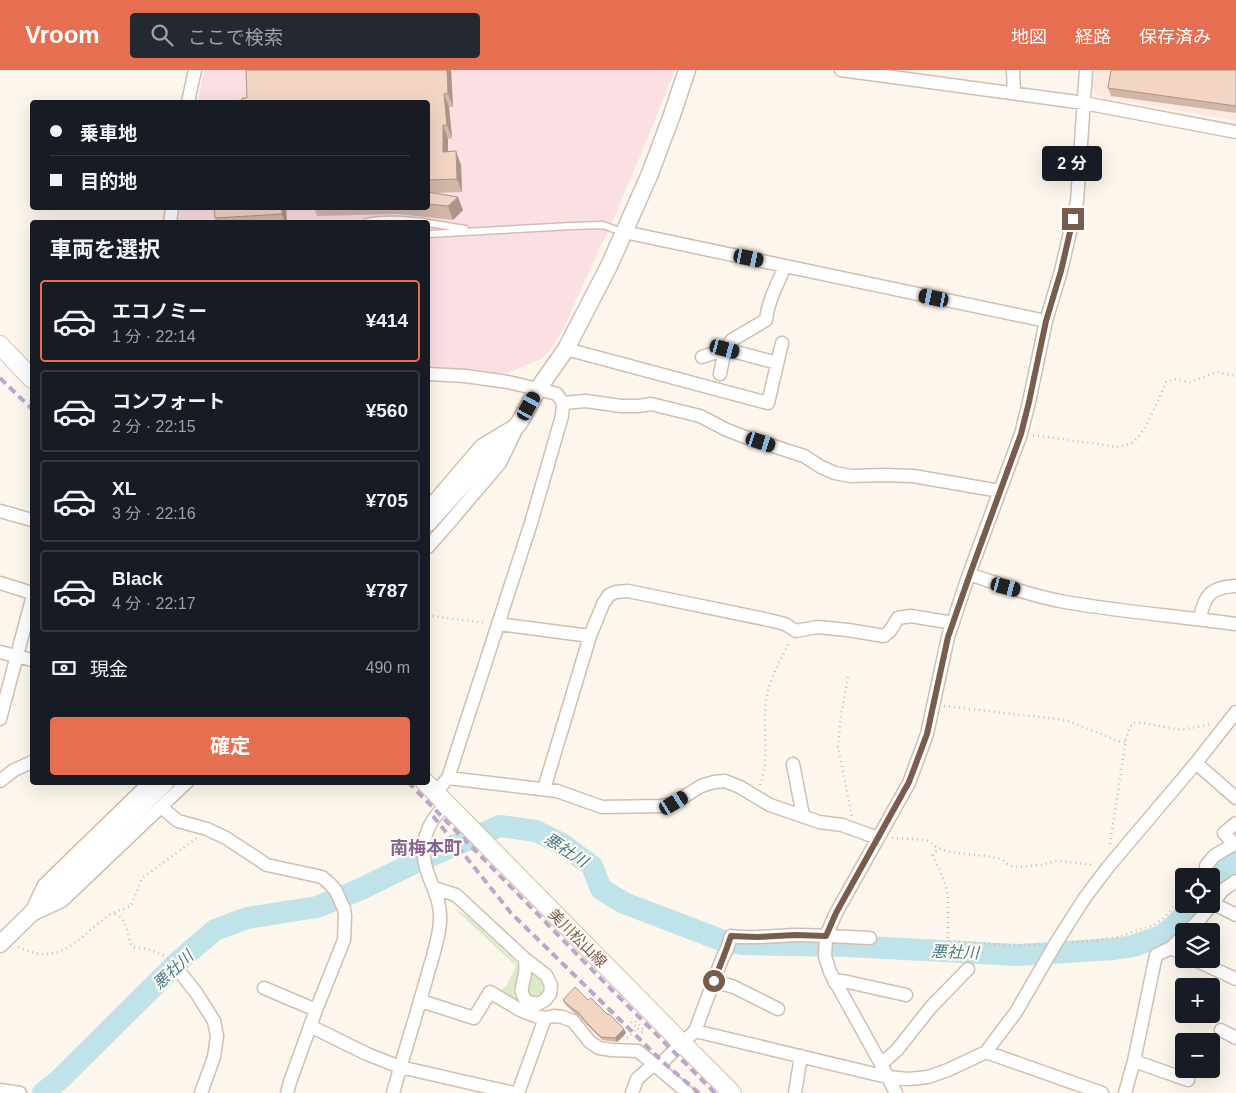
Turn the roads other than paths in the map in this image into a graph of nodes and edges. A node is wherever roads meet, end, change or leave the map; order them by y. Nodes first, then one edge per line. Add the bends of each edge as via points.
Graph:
1 (195, 70) edge
2 (686, 70) edge
3 (841, 70) edge
4 (1013, 70) edge
5 (1086, 70) edge
6 (1014, 93) junction
7 (188, 100) edge
8 (1084, 103) junction
9 (1236, 132) edge
10 (376, 220) edge
11 (406, 220) edge
12 (430, 224) edge
13 (476, 232) junction
14 (624, 232) junction
15 (430, 234) edge
16 (785, 266) junction
17 (1046, 321) junction
18 (782, 343) dead end
19 (0, 345) edge
20 (566, 349) junction
21 (725, 349) junction
22 (702, 357) dead end
23 (777, 363) junction
24 (430, 374) edge
25 (720, 374) dead end
26 (30, 377) edge
27 (538, 389) junction
28 (563, 403) junction
29 (520, 423) junction
30 (1000, 491) junction
31 (430, 506) edge
32 (0, 511) edge
33 (30, 519) edge
34 (430, 521) edge
35 (430, 544) edge
36 (970, 574) junction
37 (0, 583) edge
38 (1236, 586) edge
39 (30, 592) edge
40 (30, 607) edge
41 (1200, 619) junction
42 (953, 623) junction
43 (498, 624) junction
44 (1236, 624) edge
45 (590, 636) junction
46 (0, 652) edge
47 (18, 656) junction
48 (30, 659) edge
49 (1233, 716) edge
50 (0, 719) edge
51 (30, 763) edge
52 (1196, 763) junction
53 (793, 764) dead end
54 (448, 778) junction
55 (0, 781) edge
56 (147, 785) edge
57 (163, 785) edge
58 (184, 785) edge
59 (544, 789) junction
60 (435, 794) edge
61 (1236, 798) edge
62 (162, 807) junction
63 (803, 816) junction
64 (1236, 823) edge
65 (878, 838) junction
66 (1235, 843) edge
67 (1206, 866) dead end
68 (1236, 881) edge
69 (434, 888) junction
70 (1220, 894) edge
71 (1220, 907) edge
72 (1204, 913) edge
73 (1236, 914) edge
74 (29, 917) junction
75 (1196, 923) edge
76 (825, 938) junction
77 (870, 938) dead end
78 (3, 941) edge
79 (1175, 944) edge
80 (1171, 948) junction
81 (1175, 950) edge
82 (525, 959) dead end
83 (176, 965) road end
84 (1212, 968) edge
85 (968, 969) dead end
86 (1236, 979) edge
87 (714, 981) junction
88 (835, 983) junction
89 (264, 988) dead end
90 (906, 994) dead end
91 (420, 1001) junction
92 (778, 1009) dead end
93 (316, 1010) junction
94 (544, 1018) junction
95 (310, 1026) junction
96 (1220, 1030) dead end
97 (696, 1031) junction
98 (1236, 1038) edge
99 (682, 1043) junction
100 (986, 1052) junction
101 (801, 1056) junction
102 (1134, 1061) junction
103 (881, 1064) junction
104 (655, 1066) junction
105 (400, 1067) junction
106 (887, 1077) junction
107 (1188, 1080) dead end
108 (0, 1090) edge
109 (20, 1093) edge
110 (201, 1093) edge
111 (287, 1093) edge
112 (393, 1093) edge
113 (511, 1093) edge
114 (632, 1093) edge
115 (688, 1093) edge
116 (732, 1093) edge
117 (795, 1093) edge
118 (896, 1093) edge
119 (1102, 1093) edge
120 (1125, 1093) edge

1 - 7 street
2 - 14 street via 669,124
3 - 6 street
4 - 6 street
5 - 8 street
6 - 8 street
8 - 9 street
8 - 17 street via 1077,202
10 - 11 lane
12 - 13 lane
13 - 14 lane via 603,225
13 - 15 lane
14 - 16 street
14 - 20 street
16 - 17 street
16 - 21 street via 766,312 766,320 732,340
17 - 30 street via 1021,434
18 - 23 street
19 - 26 main road
20 - 23 street via 768,404
20 - 27 street
21 - 22 street
21 - 23 street
21 - 25 street
24 - 27 street via 465,376
27 - 28 street via 557,394
27 - 29 street
28 - 30 street via 651,404 700,416 745,437 804,456 836,473 913,476
28 - 43 street via 536,505
29 - 31 street via 481,446
29 - 34 street
29 - 35 street via 500,463
30 - 36 street
32 - 33 street
36 - 41 street via 1063,602
36 - 42 street
37 - 39 street
38 - 41 street via 1222,586 1207,595
40 - 47 street
41 - 44 street
42 - 45 street via 911,616 898,618 884,636 817,627 796,631 769,620 628,591 609,595
42 - 65 street via 927,734 909,782
43 - 45 street
43 - 54 street
45 - 59 street
46 - 47 street
47 - 48 street
47 - 50 street
49 - 52 street
51 - 55 street
52 - 61 street
52 - 100 street via 1084,899 1016,1012
53 - 63 street
54 - 59 street
54 - 60 street
56 - 74 street via 44,885
57 - 74 street
58 - 62 street
59 - 63 street via 602,807 661,806 674,803 701,786 725,781 770,805
60 - 69 street via 438,812 429,825 424,848 427,872
60 - 99 main road, 美川松山線
62 - 74 street via 62,901
62 - 93 street via 178,821 226,838 267,866 322,877 336,891 344,909 344,940
63 - 65 street
64 - 66 street via 1224,833
65 - 76 street
66 - 67 street via 1214,856
68 - 70 street
69 - 82 street via 456,895
69 - 91 street via 440,923
71 - 73 street
72 - 75 street
74 - 78 street
76 - 77 street
76 - 87 street via 731,936
76 - 88 street via 825,956
79 - 80 street
80 - 81 street
80 - 102 street via 1156,955
83 - 110 street via 214,1021 217,1036 214,1057
84 - 86 street
85 - 103 street
87 - 92 street via 734,987
87 - 97 street
88 - 90 street via 848,982
88 - 103 street
89 - 93 street
91 - 94 street via 474,1018 490,992 520,1010
91 - 105 street
93 - 95 street
94 - 104 street via 554,1016 573,1021 599,1048 638,1051
94 - 113 street
95 - 105 street
95 - 111 street
96 - 98 street
97 - 99 street
97 - 101 street
99 - 104 street
99 - 116 main road, 美川松山線
100 - 106 street via 928,1077
100 - 119 street
101 - 106 street
101 - 117 street
102 - 107 street
102 - 120 street
103 - 106 street
104 - 114 street via 637,1079
104 - 115 street
105 - 112 street
105 - 113 street
106 - 118 street
108 - 109 street

